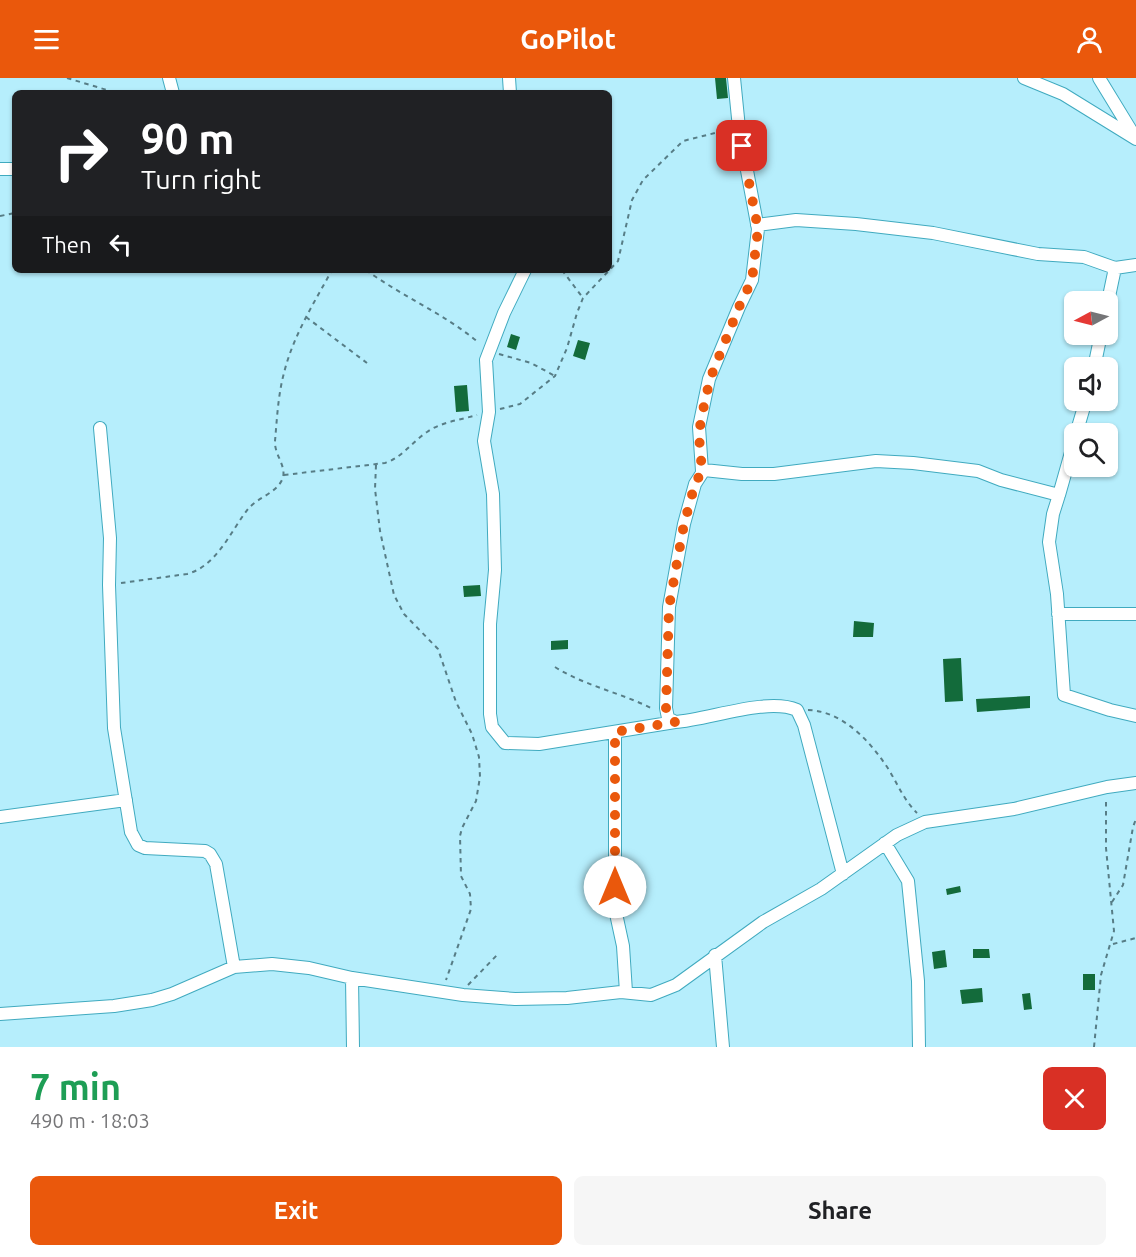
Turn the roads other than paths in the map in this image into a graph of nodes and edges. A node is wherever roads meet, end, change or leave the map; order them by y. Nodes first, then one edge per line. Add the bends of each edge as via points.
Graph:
1 (734, 78) edge
2 (1024, 78) edge
3 (1098, 78) edge
4 (1136, 138) edge
5 (758, 225) junction
6 (1136, 265) edge
7 (1115, 268) junction
8 (524, 273) edge
9 (1110, 291) edge
10 (100, 428) dead end
11 (702, 471) junction
12 (1064, 477) edge
13 (1059, 495) junction
14 (1058, 614) junction
15 (1136, 614) edge
16 (1136, 716) edge
17 (671, 719) junction
18 (615, 732) junction
19 (1136, 783) edge
20 (126, 800) junction
21 (0, 817) edge
22 (885, 843) junction
23 (843, 874) junction
24 (715, 955) junction
25 (234, 968) junction
26 (352, 978) junction
27 (626, 992) junction
28 (0, 1014) edge
29 (353, 1047) edge
30 (723, 1047) edge
31 (919, 1047) edge

1 - 5 street via 739,128
2 - 4 street via 1063,94
3 - 4 street
5 - 7 street via 796,220 933,233 1038,254 1084,257
5 - 11 street via 752,280 710,379 699,428
6 - 7 street
7 - 9 street
8 - 18 street via 488,351 486,369 489,412 484,441 493,494 495,570 490,624 492,727 506,743 539,744
10 - 20 street via 110,537 113,718
11 - 13 street via 774,474 895,462 978,471
11 - 17 street via 684,524 669,607 665,694
12 - 13 street
13 - 14 street via 1048,542
14 - 15 street
14 - 16 street via 1064,694
17 - 18 street
17 - 23 street via 770,707 795,709 804,725
18 - 27 street via 615,909 623,946
19 - 22 street via 1014,809 925,822
20 - 21 street
20 - 25 street via 131,832 138,845 205,851 214,859
22 - 23 street
22 - 31 street via 908,881 918,981
23 - 24 street
24 - 27 street via 666,990 651,995
24 - 30 street
25 - 26 street via 293,965
25 - 28 street via 152,1000
26 - 27 street via 515,999
26 - 29 street

